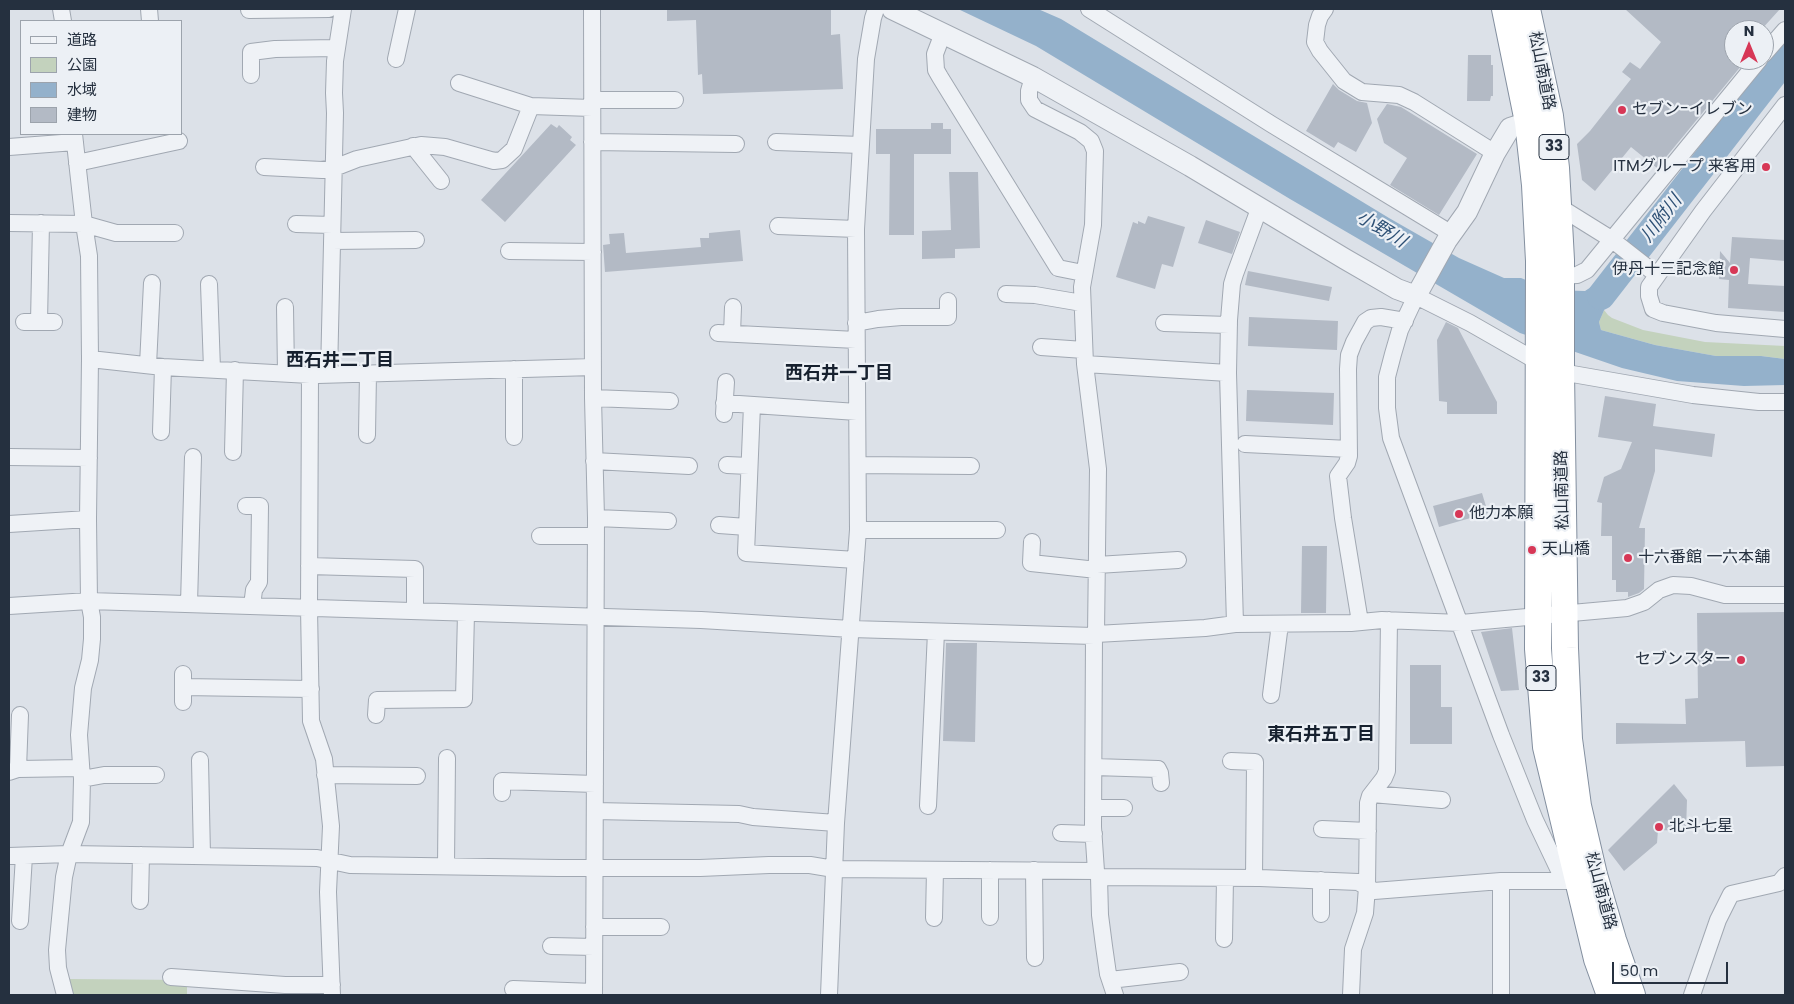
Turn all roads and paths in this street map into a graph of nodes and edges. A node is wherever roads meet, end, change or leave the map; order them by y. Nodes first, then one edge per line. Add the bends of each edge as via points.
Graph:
1 (249, 9) edge
2 (329, 9) edge
3 (343, 9) edge
4 (407, 9) edge
5 (592, 9) edge
6 (876, 9) edge
7 (892, 9) edge
8 (1089, 9) edge
9 (1505, 9) edge
10 (1527, 9) edge
11 (1319, 11) edge
12 (1785, 30) edge
13 (943, 34) junction
14 (1774, 43) edge
15 (336, 48) junction
16 (396, 59) dead end
17 (1751, 70) edge
18 (251, 75) dead end
19 (1033, 77) junction
20 (459, 83) dead end
21 (675, 100) dead end
22 (592, 104) junction
23 (1785, 105) edge
24 (531, 106) junction
25 (1539, 119) junction
26 (75, 138) edge
27 (171, 139) edge
28 (592, 142) junction
29 (776, 142) dead end
30 (736, 144) dead end
31 (861, 145) junction
32 (9, 146) edge
33 (413, 146) junction
34 (1495, 153) junction
35 (77, 163) junction
36 (264, 167) dead end
37 (334, 168) junction
38 (441, 181) dead end
39 (1558, 206) junction
40 (1259, 209) junction
41 (41, 223) junction
42 (9, 224) edge
43 (84, 224) junction
44 (296, 224) dead end
45 (778, 226) dead end
46 (166, 228) dead end
47 (856, 229) junction
48 (332, 233) junction
49 (1450, 237) junction
50 (416, 240) dead end
51 (1612, 240) junction
52 (509, 250) dead end
53 (593, 252) junction
54 (1653, 272) junction
55 (1083, 273) junction
56 (1554, 281) junction
57 (152, 283) dead end
58 (209, 284) dead end
59 (1418, 292) junction
60 (1006, 294) dead end
61 (948, 301) dead end
62 (1082, 303) junction
63 (284, 307) dead end
64 (733, 307) dead end
65 (1405, 321) junction
66 (39, 322) dead end
67 (856, 323) junction
68 (1164, 323) dead end
69 (1229, 326) junction
70 (1785, 329) edge
71 (856, 340) junction
72 (1041, 347) dead end
73 (1085, 357) junction
74 (90, 360) junction
75 (1550, 362) junction
76 (155, 366) junction
77 (593, 367) junction
78 (212, 369) junction
79 (235, 370) junction
80 (514, 370) junction
81 (286, 373) junction
82 (368, 373) junction
83 (1228, 373) junction
84 (329, 374) junction
85 (310, 375) junction
86 (726, 382) dead end
87 (593, 398) junction
88 (670, 401) dead end
89 (1785, 402) edge
90 (752, 405) junction
91 (857, 412) junction
92 (161, 432) dead end
93 (367, 435) dead end
94 (514, 437) dead end
95 (1245, 444) dead end
96 (1349, 449) junction
97 (233, 452) dead end
98 (193, 456) dead end
99 (9, 457) edge
100 (89, 458) junction
101 (594, 461) junction
102 (727, 465) dead end
103 (858, 465) junction
104 (689, 466) dead end
105 (749, 466) junction
106 (971, 466) dead end
107 (246, 506) dead end
108 (596, 518) junction
109 (88, 519) junction
110 (668, 521) dead end
111 (9, 524) edge
112 (719, 525) dead end
113 (747, 527) junction
114 (858, 530) junction
115 (997, 530) dead end
116 (540, 536) dead end
117 (596, 536) junction
118 (1032, 542) dead end
119 (856, 560) junction
120 (1178, 560) dead end
121 (309, 566) junction
122 (1097, 567) junction
123 (1785, 595) edge
124 (88, 601) junction
125 (189, 604) junction
126 (9, 606) edge
127 (252, 606) junction
128 (309, 608) junction
129 (415, 611) junction
130 (466, 613) junction
131 (1564, 613) junction
132 (1538, 615) junction
133 (595, 618) junction
134 (1389, 620) junction
135 (1360, 622) junction
136 (1460, 623) junction
137 (1235, 624) junction
138 (1280, 624) junction
139 (851, 629) junction
140 (936, 632) junction
141 (1095, 635) junction
142 (183, 688) dead end
143 (310, 689) junction
144 (1270, 695) dead end
145 (20, 714) dead end
146 (376, 715) dead end
147 (447, 758) dead end
148 (200, 760) dead end
149 (1231, 761) dead end
150 (1094, 767) junction
151 (14, 770) edge
152 (81, 773) junction
153 (156, 775) dead end
154 (325, 775) junction
155 (417, 776) dead end
156 (1161, 783) dead end
157 (595, 784) junction
158 (502, 792) dead end
159 (1372, 794) junction
160 (1442, 800) dead end
161 (928, 806) dead end
162 (1094, 808) junction
163 (1124, 808) dead end
164 (595, 811) junction
165 (836, 823) junction
166 (1322, 829) dead end
167 (1368, 831) junction
168 (1061, 834) dead end
169 (1094, 834) junction
170 (69, 854) junction
171 (140, 855) junction
172 (16, 856) edge
173 (202, 856) junction
174 (330, 862) junction
175 (446, 866) junction
176 (594, 868) junction
177 (834, 869) junction
178 (935, 870) junction
179 (990, 870) junction
180 (1034, 870) junction
181 (1097, 874) junction
182 (1785, 876) edge
183 (1225, 878) junction
184 (1254, 878) junction
185 (1579, 879) junction
186 (1321, 880) junction
187 (1501, 881) junction
188 (1367, 887) junction
189 (140, 901) dead end
190 (1321, 914) dead end
191 (990, 917) dead end
192 (934, 918) dead end
193 (20, 921) dead end
194 (594, 927) junction
195 (662, 927) dead end
196 (1224, 938) dead end
197 (552, 946) dead end
198 (594, 947) junction
199 (1035, 958) dead end
200 (1180, 972) dead end
201 (171, 977) dead end
202 (1113, 988) edge
203 (513, 989) dead end
204 (332, 990) edge
205 (594, 993) edge
206 (65, 995) edge
207 (829, 995) edge
208 (1351, 995) edge
209 (1501, 995) edge
210 (1610, 995) edge
211 (1632, 995) edge
212 (1692, 995) edge

1 - 2 street
3 - 15 street
4 - 16 street
5 - 22 street
6 - 31 street via 866,60
7 - 13 street
8 - 49 street
9 - 25 highway, 松山南道路 / 33
10 - 25 highway, 松山南道路 / 33
11 - 34 street via 1316,42 1344,81 1362,92 1400,95
12 - 14 street
13 - 19 street
13 - 55 street via 935,54 940,77 1058,268
15 - 18 street via 251,52
15 - 37 street
17 - 51 street
19 - 40 street
19 - 55 street via 1029,100 1035,109 1080,132 1091,141 1095,151 1093,224
20 - 24 street
21 - 22 street
22 - 24 street
22 - 28 street
23 - 54 street
24 - 33 street via 514,149 502,160 494,161 445,147
25 - 34 street via 1510,128
25 - 39 highway, 松山南道路 / 33 via 1556,168
25 - 56 highway, 松山南道路 / 33 via 1535,185
26 - 32 street
26 - 35 street
27 - 35 street
28 - 30 street
28 - 53 street
29 - 31 street
31 - 47 street
33 - 37 street
33 - 38 street
34 - 49 street
35 - 43 street
36 - 37 street
37 - 48 street
39 - 51 street
39 - 56 highway, 松山南道路 / 33
40 - 59 street via 1397,289
40 - 69 street via 1232,284
41 - 42 street
41 - 43 street
41 - 66 street
43 - 46 street via 116,232
43 - 74 street via 88,256
44 - 48 street
45 - 47 street
47 - 67 street
48 - 50 street
48 - 84 street
49 - 59 street
51 - 54 street
51 - 56 street via 1587,270
52 - 53 street
53 - 77 street
54 - 70 street via 1649,296 1653,309 1662,313 1716,323
55 - 62 street
56 - 75 highway, 松山南道路 / 33
57 - 76 street
58 - 78 street
59 - 65 street
59 - 75 street via 1470,323
60 - 62 street
61 - 67 street via 948,317 901,317
62 - 73 street
63 - 81 street
64 - 71 street via 725,333
65 - 96 street via 1371,318 1365,322 1354,342 1348,369
65 - 136 street via 1388,377 1387,408 1391,438
67 - 71 street
68 - 69 street
69 - 83 street
71 - 91 street
72 - 73 street
73 - 83 street
73 - 122 street via 1098,469
74 - 76 street
74 - 100 street
75 - 89 street via 1693,396
75 - 131 highway, 松山南道路 / 33
75 - 132 highway, 松山南道路 / 33
76 - 78 street
76 - 92 street
77 - 80 street
77 - 87 street
78 - 79 street
79 - 81 street
79 - 97 street
80 - 82 street
80 - 94 street
81 - 85 street
82 - 84 street
82 - 93 street
83 - 137 street
84 - 85 street
85 - 121 street
86 - 90 street via 724,409
87 - 88 street
87 - 101 street
90 - 91 street
90 - 105 street
91 - 103 street
95 - 96 street
96 - 135 street via 1338,483
98 - 125 street
99 - 100 street
100 - 109 street
101 - 104 street
101 - 108 street
102 - 105 street
103 - 106 street
103 - 114 street
105 - 113 street
107 - 127 street via 260,506 259,582 254,590
108 - 110 street
108 - 117 street
109 - 111 street
109 - 124 street
112 - 113 street
113 - 119 street via 746,552
114 - 115 street
114 - 119 street
116 - 117 street
117 - 133 street
118 - 122 street via 1031,563
119 - 139 street
120 - 122 street
121 - 128 street
121 - 129 street via 415,569
122 - 141 street
123 - 131 street via 1726,595 1673,585 1628,608
124 - 125 street
124 - 126 street
124 - 152 street via 92,639 83,688
125 - 127 street
127 - 128 street
128 - 129 street
128 - 143 street
129 - 130 street
130 - 133 street
130 - 146 street via 464,699 377,700
131 - 132 street
131 - 185 highway, 松山南道路 / 33 via 1569,739 1578,806
132 - 136 street
132 - 185 highway, 松山南道路 / 33 via 1546,747
133 - 139 street via 701,620
133 - 157 street
134 - 135 street
134 - 136 street
134 - 159 street via 1387,771
135 - 138 street
136 - 185 street via 1532,811
137 - 138 street
137 - 141 street
138 - 144 street
139 - 140 street
139 - 165 street
140 - 141 street
140 - 161 street
141 - 150 street
142 - 143 street
143 - 154 street via 311,721 324,759
145 - 151 street
147 - 175 street
148 - 173 street
149 - 184 street via 1255,762
150 - 156 street via 1158,769
150 - 162 street
151 - 152 street
152 - 153 street
152 - 170 street via 81,822
154 - 155 street
154 - 174 street via 331,826
157 - 158 street via 502,781
157 - 164 street
159 - 160 street
159 - 167 street via 1368,803
162 - 163 street
162 - 169 street
164 - 165 street via 739,814
164 - 176 street
165 - 177 street
166 - 167 street
167 - 188 street
168 - 169 street
169 - 181 street
170 - 171 street
170 - 172 street
170 - 206 street via 57,950
171 - 173 street
171 - 189 street
172 - 193 street
173 - 174 street via 317,858
174 - 175 street
174 - 204 street
175 - 176 street
176 - 177 street via 810,865
176 - 194 street
177 - 178 street
177 - 207 street
178 - 179 street
178 - 192 street
179 - 180 street
179 - 191 street
180 - 181 street
180 - 199 street via 1027,933
181 - 183 street
181 - 202 street via 1100,915
182 - 212 street via 1779,883 1731,894 1718,920
183 - 184 street
183 - 196 street
184 - 186 street
185 - 187 street
185 - 210 highway, 松山南道路 / 33 via 1596,959
185 - 211 highway, 松山南道路 / 33 via 1613,940
186 - 188 street via 1358,882
186 - 190 street
187 - 188 street via 1374,891
187 - 209 street
188 - 208 street via 1365,912 1353,949
194 - 195 street
194 - 198 street
197 - 198 street
198 - 205 street
200 - 202 street
201 - 204 street
203 - 205 street

